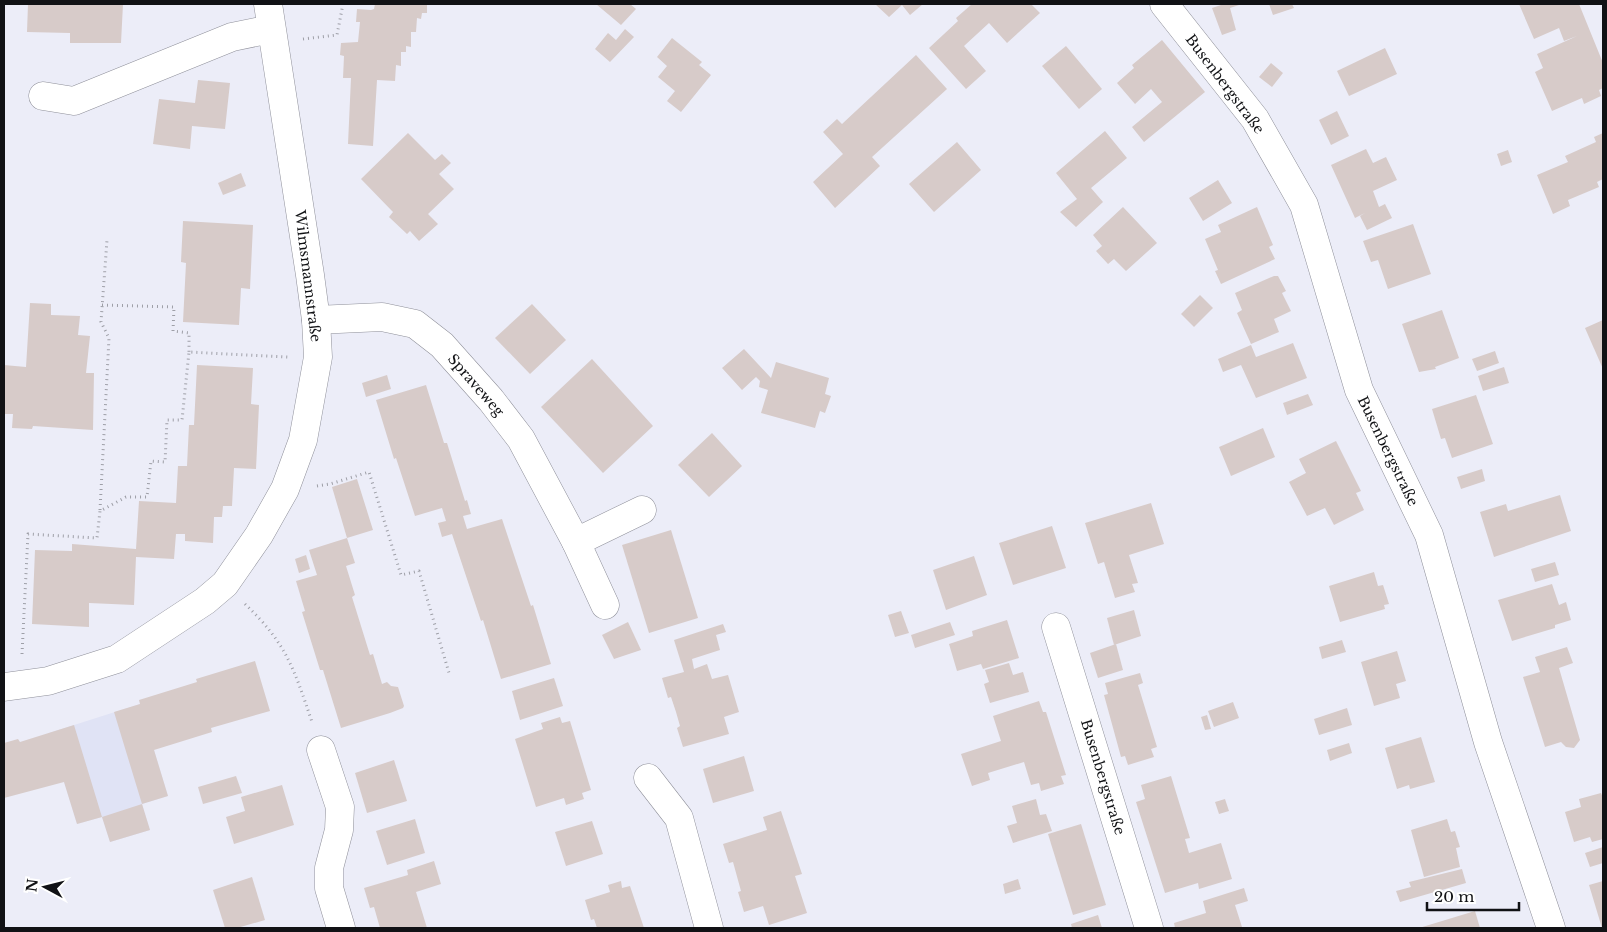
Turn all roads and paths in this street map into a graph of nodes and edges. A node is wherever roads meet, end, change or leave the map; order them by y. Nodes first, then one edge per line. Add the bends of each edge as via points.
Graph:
1 (343, 4) edge
2 (1164, 4) edge
3 (269, 17) edge
4 (299, 40) dead end
5 (43, 96) dead end
6 (107, 240) dead end
7 (102, 305) junction
8 (316, 320) junction
9 (188, 352) junction
10 (274, 356) dead end
11 (330, 484) dead end
12 (642, 510) dead end
13 (100, 511) junction
14 (576, 542) junction
15 (225, 584) junction
16 (605, 605) dead end
17 (1056, 626) dead end
18 (449, 673) dead end
19 (12, 686) edge
20 (321, 750) joint
21 (648, 778) dead end
22 (341, 928) edge
23 (709, 928) edge
24 (1149, 928) edge
25 (1551, 928) edge

1 - 4 path via 337,35
2 - 25 street, Busenbergstraße via 1255,119 1304,205 1359,390 1429,535 1488,742
3 - 5 street, Wilmsmannstraße via 232,37 74,100
3 - 8 street, Wilmsmannstraße
6 - 7 path
7 - 9 path via 174,307 173,331 189,333
7 - 13 path via 101,322 109,338
8 - 14 street, Spraveweg via 382,317 415,324 442,345 521,439
8 - 15 street, Wilmsmannstraße via 318,357 303,440 285,490
9 - 10 path
9 - 13 path via 182,420 167,420 165,462 151,462 148,497 126,497
11 - 18 path via 369,472 401,575 419,570
12 - 14 street
13 - 19 path via 97,538 28,534
14 - 16 street, Spraveweg
15 - 19 street, Wilmsmannstraße via 205,601 117,659 48,681
15 - 20 path via 259,617 287,654
17 - 24 street, Busenbergstraße
20 - 22 street via 340,807 339,830 329,868 329,888
21 - 23 street via 679,818

